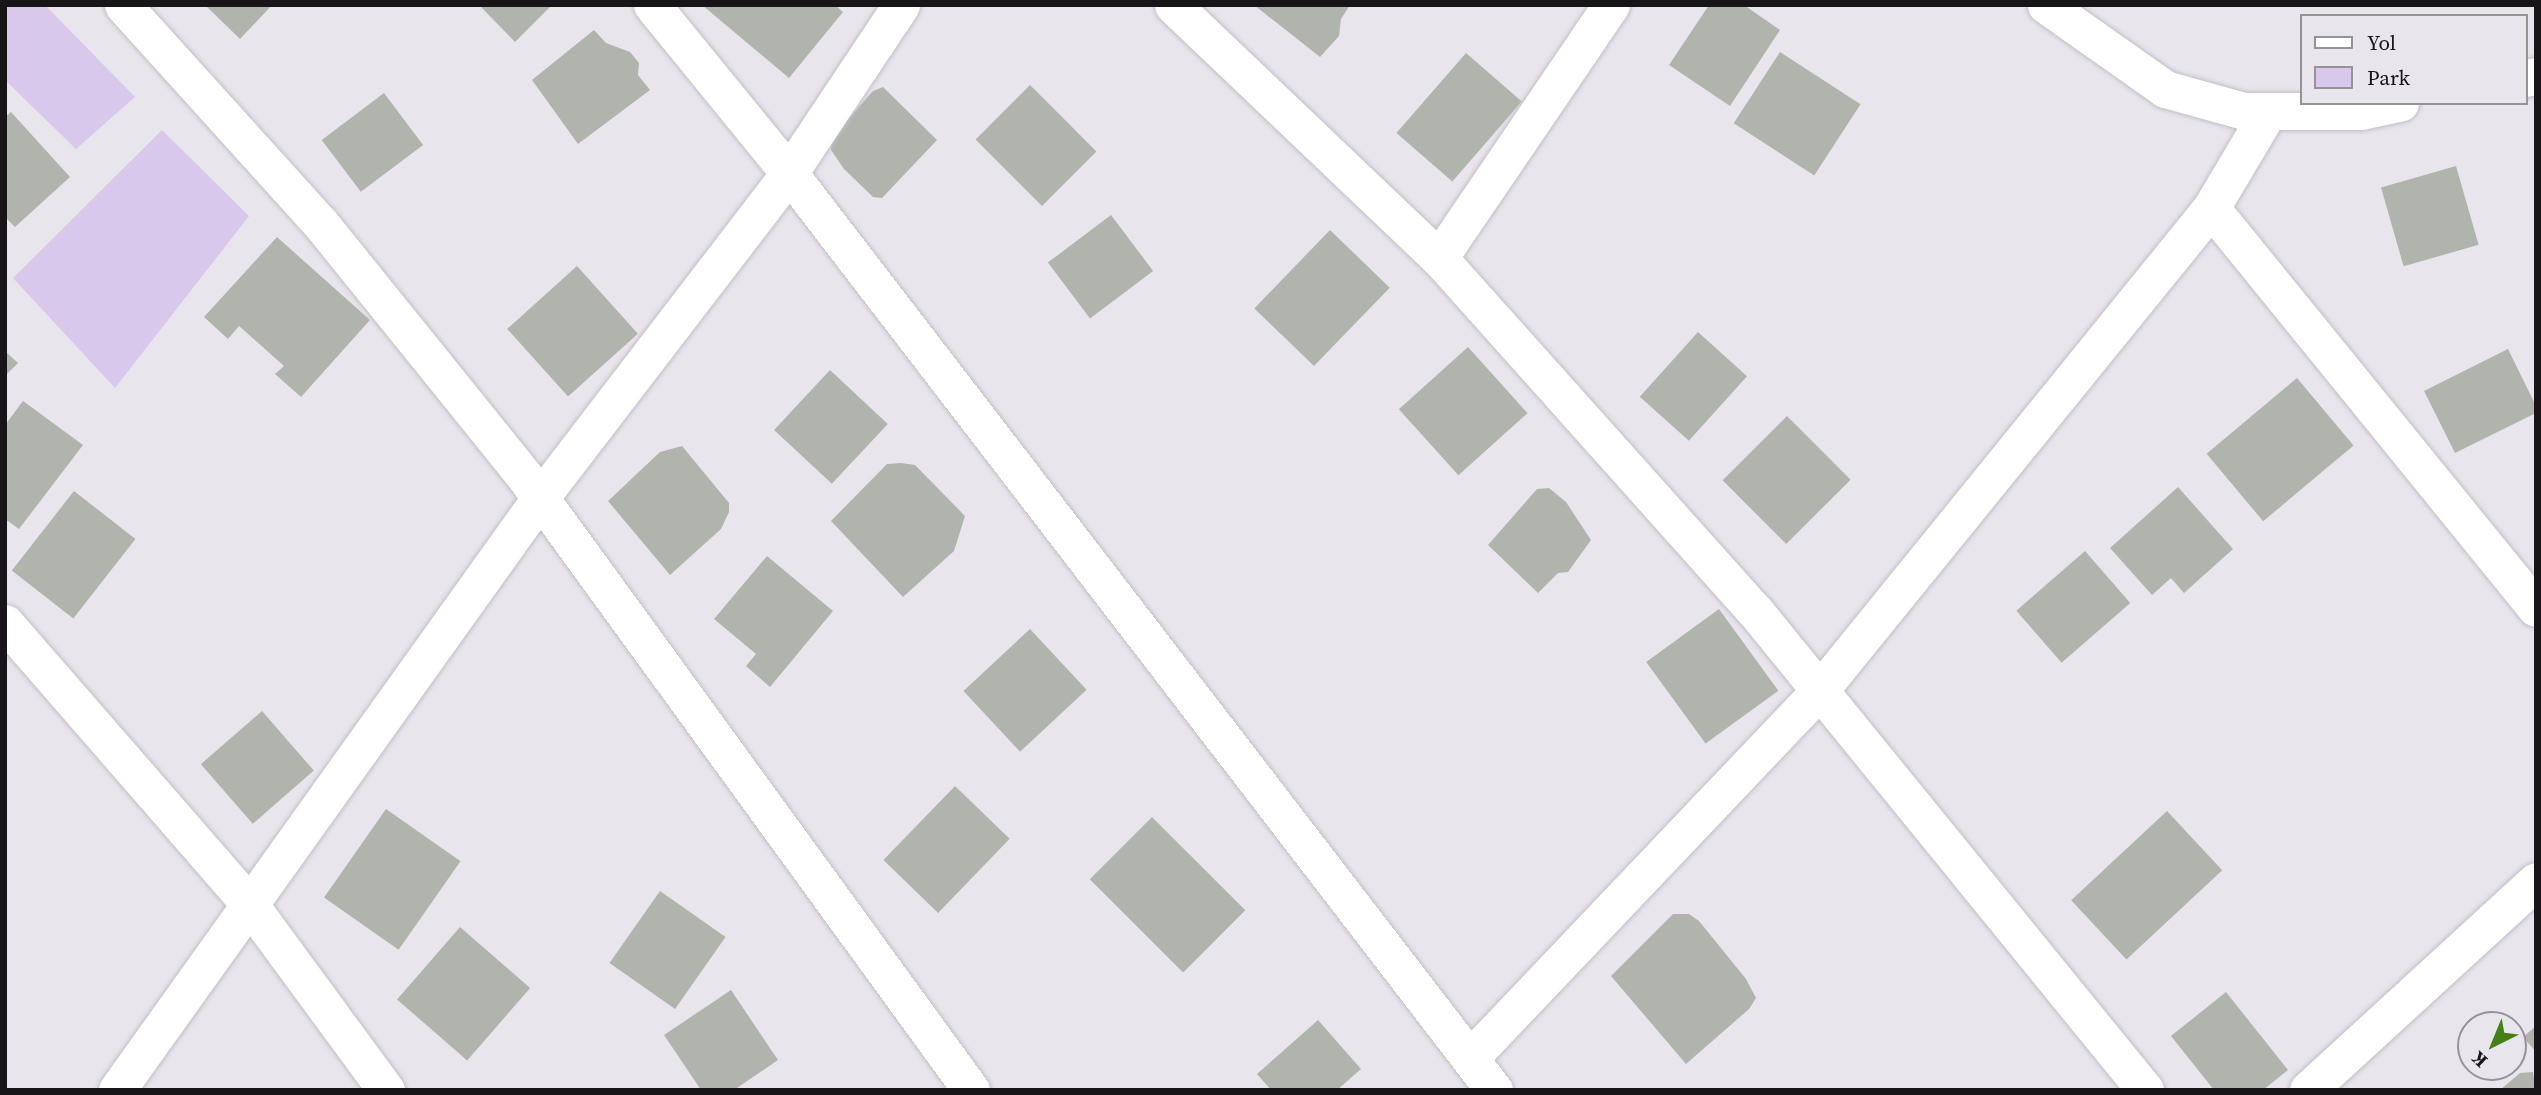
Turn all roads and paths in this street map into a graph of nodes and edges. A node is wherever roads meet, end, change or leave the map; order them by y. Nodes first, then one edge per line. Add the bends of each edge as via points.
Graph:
1 (122, 5) edge
2 (652, 5) edge
3 (901, 5) edge
4 (1173, 5) edge
5 (1611, 5) edge
6 (2046, 5) edge
7 (2390, 105) edge
8 (2268, 111) junction
9 (789, 173) junction
10 (2211, 208) junction
11 (1438, 258) junction
12 (540, 498) junction
13 (2536, 608) edge
14 (5, 622) edge
15 (1819, 690) junction
16 (2536, 881) edge
17 (250, 905) junction
18 (1470, 1058) junction
19 (117, 1090) edge
20 (386, 1090) edge
21 (971, 1090) edge
22 (1494, 1090) edge
23 (2145, 1090) edge
24 (2308, 1090) edge

1 - 12 street via 321,224
2 - 9 street
3 - 9 street
4 - 11 street
5 - 11 street
6 - 8 street via 2165,89 2244,111
7 - 8 street via 2361,111
8 - 10 street
9 - 12 street
9 - 18 street
10 - 13 street
10 - 15 street
11 - 15 street via 1755,611
12 - 17 street
12 - 21 street
14 - 17 street
15 - 18 street
15 - 23 street
16 - 24 street
17 - 19 street
17 - 20 street
18 - 22 street

